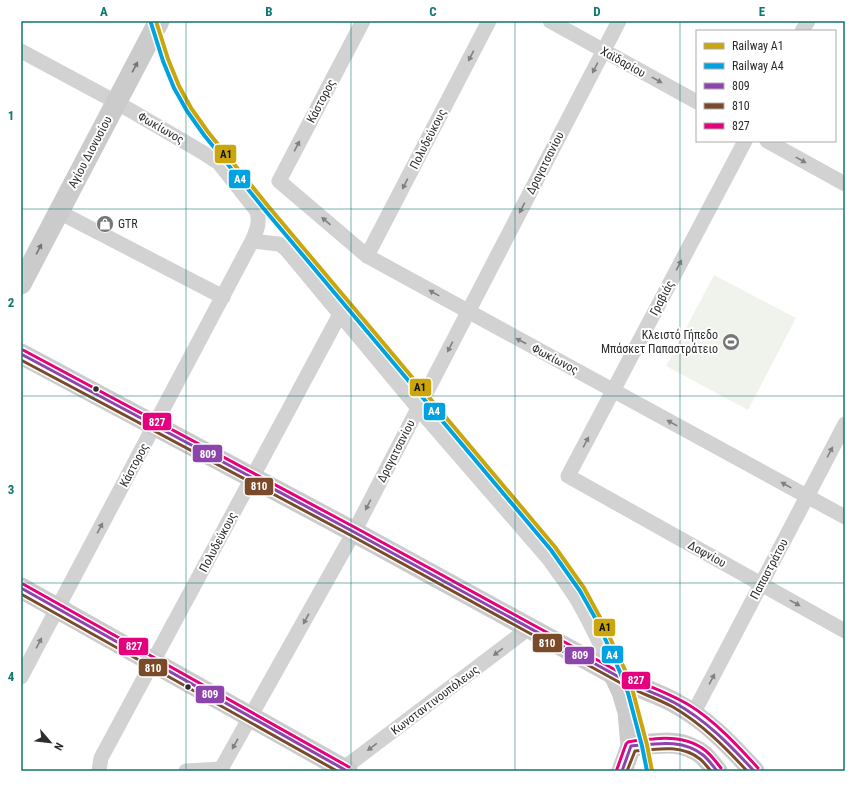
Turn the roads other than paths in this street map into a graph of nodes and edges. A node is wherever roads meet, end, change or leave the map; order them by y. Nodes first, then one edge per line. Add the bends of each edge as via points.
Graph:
1 (159, 21) edge
2 (363, 21) edge
3 (489, 21) edge
4 (550, 21) edge
5 (619, 21) edge
6 (808, 21) edge
7 (803, 30) edge
8 (21, 51) edge
9 (604, 51) junction
10 (696, 101) edge
11 (116, 102) junction
12 (744, 142) edge
13 (769, 142) edge
14 (279, 180) joint
15 (845, 184) edge
16 (59, 212) junction
17 (252, 241) junction
18 (367, 256) junction
19 (21, 284) edge
20 (223, 297) junction
21 (468, 312) junction
22 (340, 314) junction
23 (21, 354) edge
24 (613, 391) junction
25 (418, 408) junction
26 (845, 424) edge
27 (155, 426) junction
28 (568, 476) joint
29 (252, 478) junction
30 (807, 496) junction
31 (845, 517) edge
32 (354, 532) junction
33 (761, 584) junction
34 (21, 588) edge
35 (58, 608) junction
36 (529, 628) junction
37 (845, 631) edge
38 (153, 662) junction
39 (613, 674) junction
40 (21, 677) edge
41 (694, 714) junction
42 (250, 716) junction
43 (631, 746) junction
44 (221, 770) edge
45 (343, 770) edge
46 (100, 771) edge
47 (186, 771) edge
48 (622, 771) edge
49 (717, 771) edge
50 (754, 771) edge

11 -> 1 main road, Αγίου Διονυσίου
14 -> 2 street, Κάστορος
3 -> 18 street, Πολυδεύκους
4 - 9 street, Χαϊδαρίου
5 - 9 street, Δραγατσανίου
6 - 7 street
8 - 11 street, Φωκίωνος
9 -> 10 street, Χαϊδαρίου
9 -> 21 street, Δραγατσανίου
11 - 16 main road, Αγίου Διονυσίου
11 - 17 street, Φωκίωνος via 219,163 257,211 258,226
24 -> 12 street, Γραβιάς
13 -> 15 street
18 -> 14 street, Φωκίωνος
19 -> 16 main road, Αγίου Διονυσίου
16 - 20 street
17 - 20 street, Κάστορος
17 - 22 street via 279,244 286,249
21 -> 18 street, Φωκίωνος
20 - 27 street, Κάστορος
24 -> 21 street, Φωκίωνος
21 -> 25 street, Δραγατσανίου
22 - 25 street
22 - 29 street, Πολυδεύκους
23 - 27 main road
28 -> 24 street, Γραβιάς
30 -> 24 street, Φωκίωνος
25 -> 32 street, Δραγατσανίου
25 - 39 street via 566,582 592,628
30 -> 26 street, Παπαστράτου
27 - 29 main road
35 -> 27 street, Κάστορος
28 - 33 street, Δαφνίου
29 - 32 main road
29 - 38 street, Πολυδεύκους
30 - 31 street, Φωκίωνος
30 - 33 street, Παπαστράτου
32 - 36 main road
32 -> 42 street, Δραγατσανίου
33 -> 37 street, Δαφνίου
41 -> 33 street, Παπαστράτου
34 - 35 main road
35 - 38 main road
40 -> 35 street, Κάστορος
36 - 39 main road
36 -> 45 street, Κωνσταντινουπόλεως
38 - 42 main road
38 - 46 street, Πολυδεύκους via 101,758
39 - 41 main road via 675,702
39 - 43 main road via 628,712
41 - 50 main road via 722,736
42 -> 44 street, Δραγατσανίου
42 - 45 main road
43 - 48 main road
43 - 49 main road via 669,743 682,745 704,756
44 - 47 street

